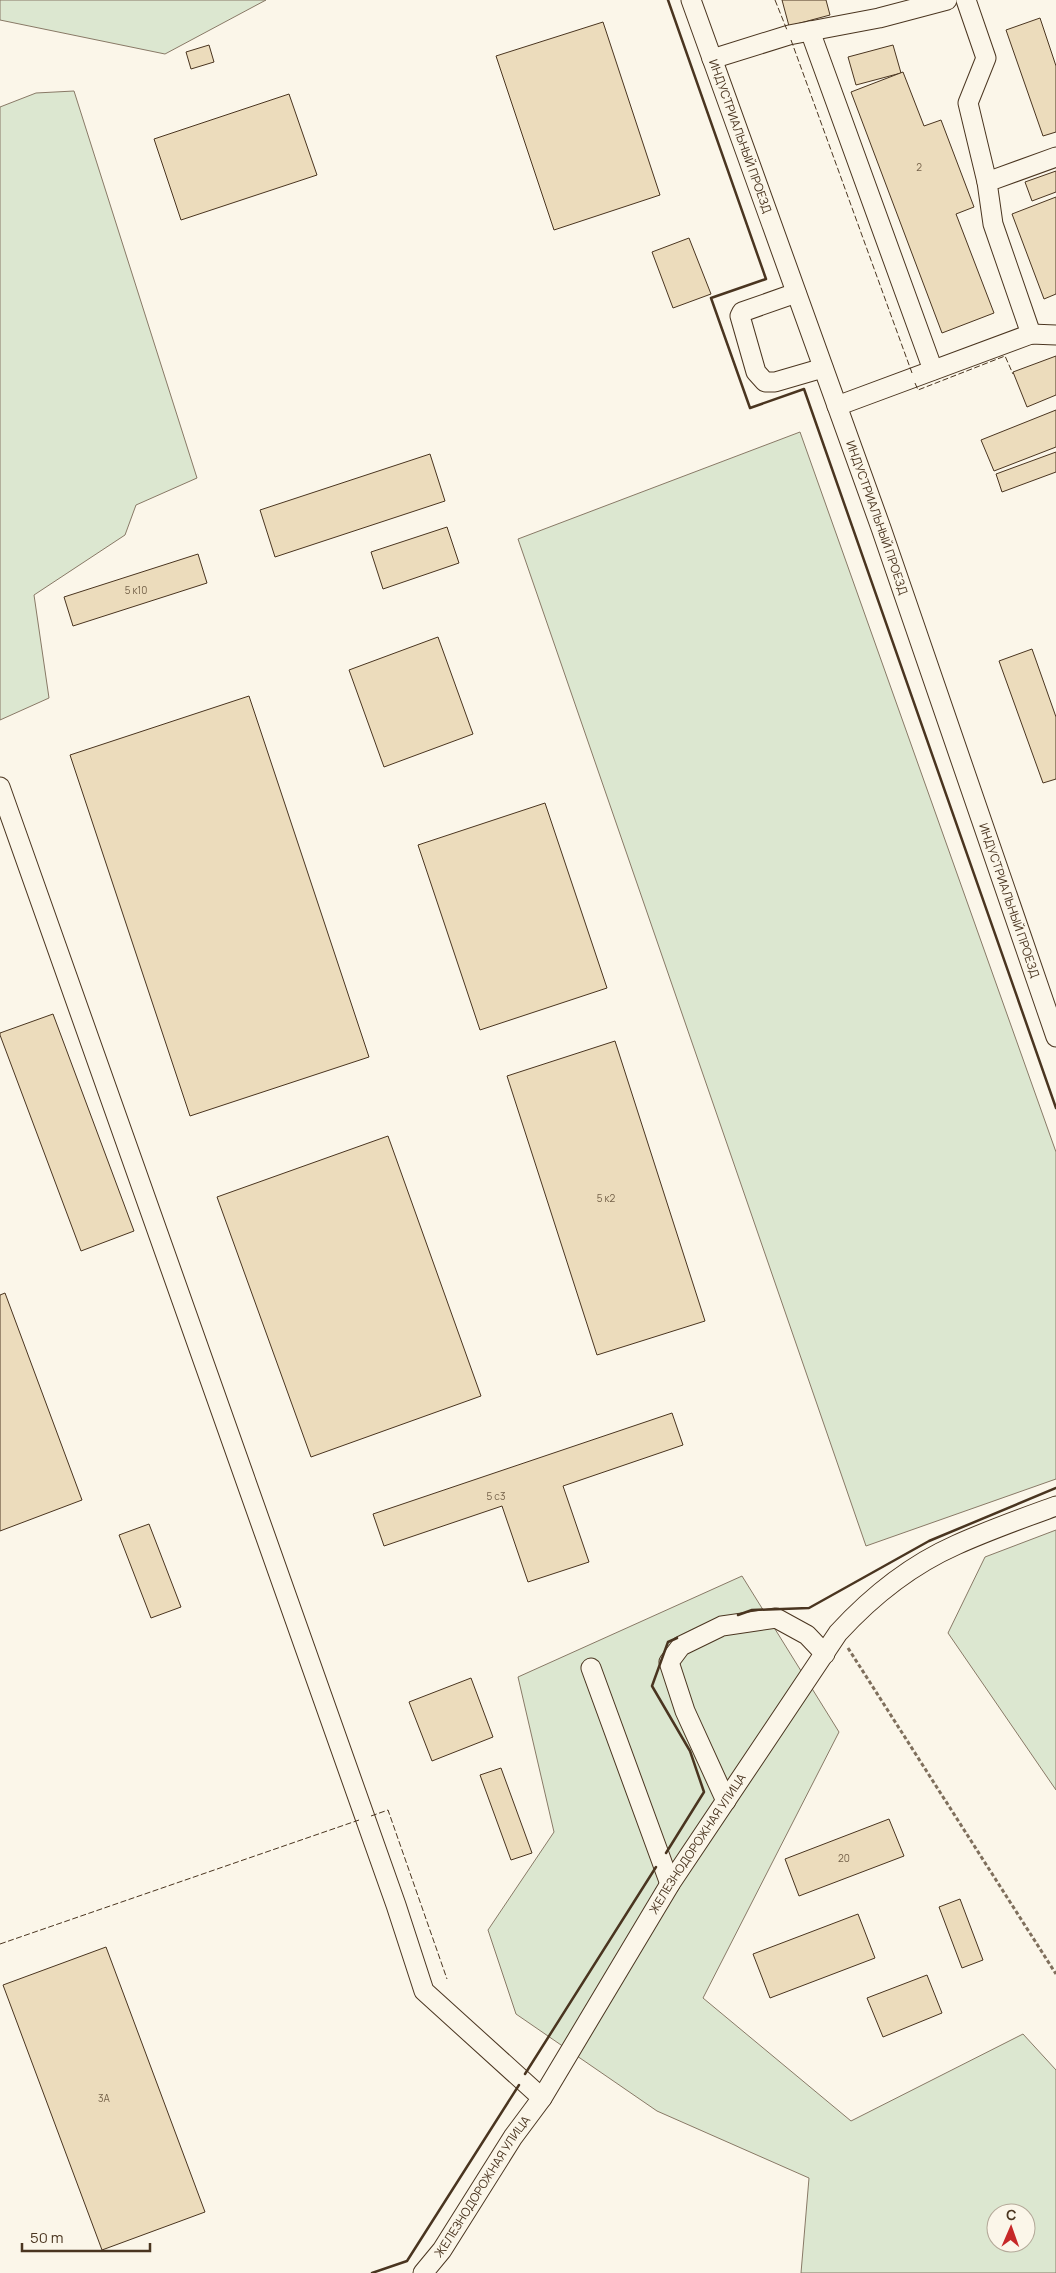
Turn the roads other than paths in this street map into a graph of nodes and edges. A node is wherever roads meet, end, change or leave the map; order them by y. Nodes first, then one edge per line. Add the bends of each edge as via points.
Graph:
1 (693, 0) edge
2 (947, 0) edge
3 (966, 0) edge
4 (810, 31) junction
5 (712, 59) junction
6 (1056, 157) edge
7 (987, 182) junction
8 (796, 293) junction
9 (1030, 334) junction
10 (1056, 335) edge
11 (824, 368) junction
12 (933, 370) junction
13 (837, 406) junction
14 (0, 787) edge
15 (1056, 1037) edge
16 (1056, 1506) edge
17 (825, 1654) junction
18 (591, 1668) dead end
19 (726, 1801) junction
20 (670, 1884) junction
21 (542, 2098) junction
22 (423, 2273) edge

1 - 5 street, ИНДУСТРИАЛЬНЫЙ ПРОЕЗД
2 - 4 street
3 - 7 street via 986,58 968,103
4 - 5 street
4 - 12 street
5 - 8 street, ИНДУСТРИАЛЬНЫЙ ПРОЕЗД
6 - 7 street
7 - 9 street via 993,224
8 - 11 street, ИНДУСТРИАЛЬНЫЙ ПРОЕЗД
8 - 11 street via 742,312 740,316 756,372 765,382 775,382
9 - 10 street
9 - 12 street
11 - 13 street, ИНДУСТРИАЛЬНЫЙ ПРОЕЗД
12 - 13 street
13 - 15 street, ИНДУСТРИАЛЬНЫЙ ПРОЕЗД
14 - 21 street via 424,1991
16 - 17 street, ЖЕЛЕЗНОДОРОЖНАЯ УЛИЦА via 955,1545 897,1579 860,1608
17 - 19 street, ЖЕЛЕЗНОДОРОЖНАЯ УЛИЦА
17 - 19 street via 807,1635 776,1618 722,1626 681,1646 669,1662 685,1711
18 - 20 street
19 - 20 street, ЖЕЛЕЗНОДОРОЖНАЯ УЛИЦА
20 - 21 street, ЖЕЛЕЗНОДОРОЖНАЯ УЛИЦА
21 - 22 street, ЖЕЛЕЗНОДОРОЖНАЯ УЛИЦА via 513,2137 442,2250

